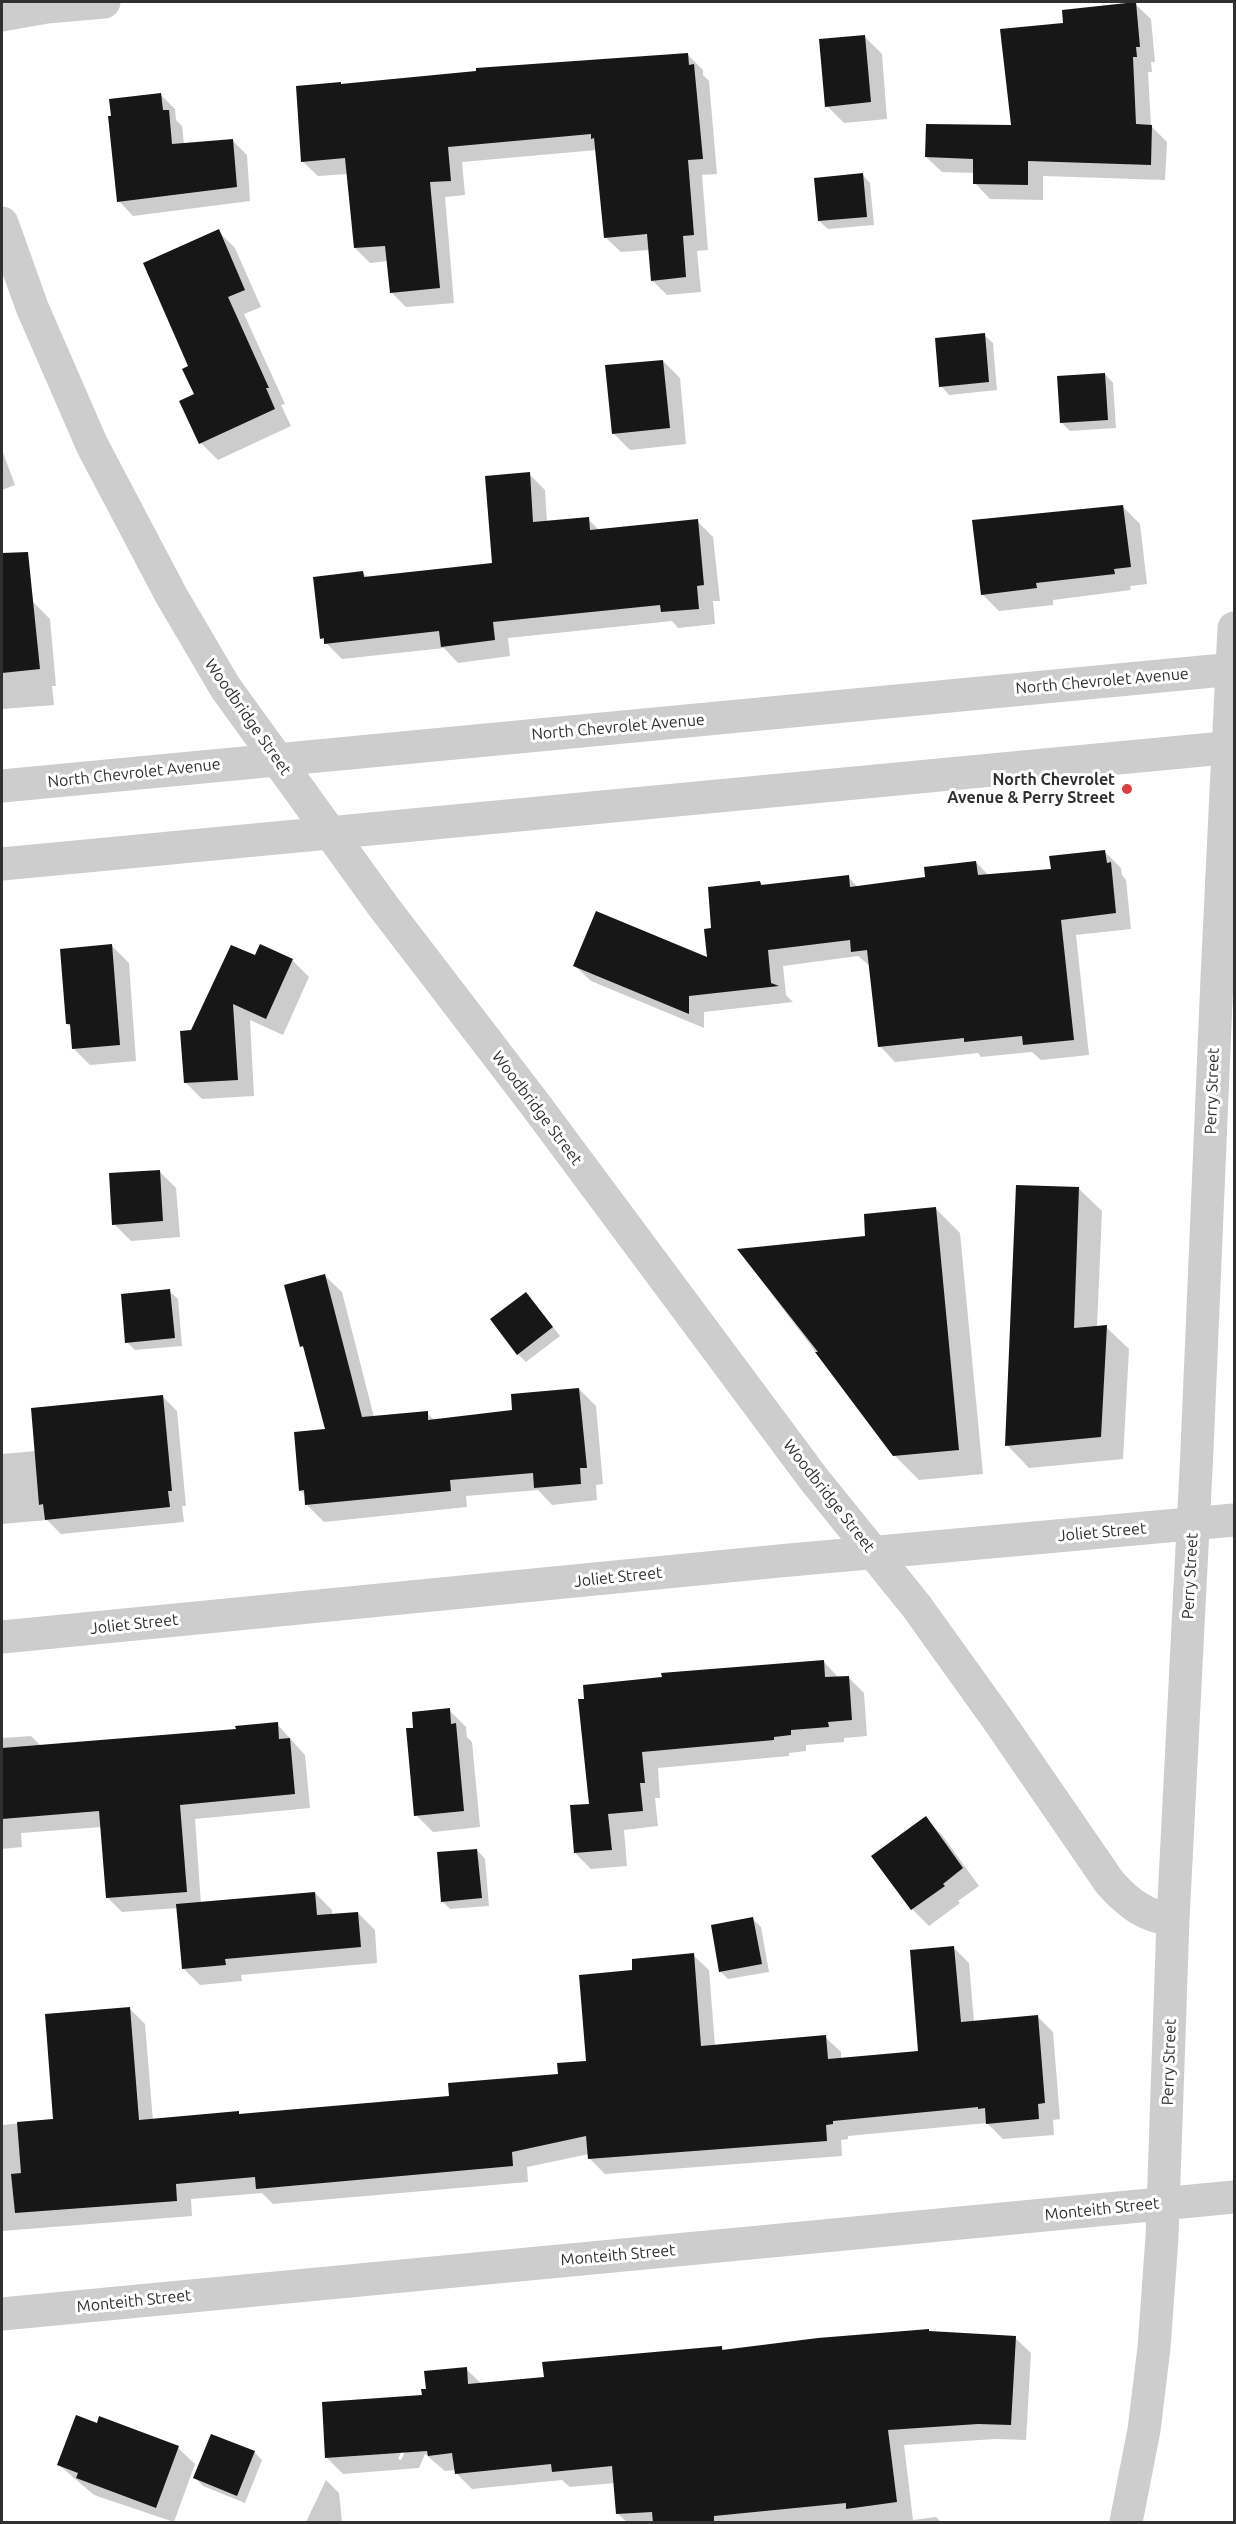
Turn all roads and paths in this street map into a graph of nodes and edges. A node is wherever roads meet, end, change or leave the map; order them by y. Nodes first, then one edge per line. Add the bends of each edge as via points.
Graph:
1 (104, 2) edge
2 (2, 15) edge
3 (2, 223) edge
4 (1234, 628) edge
5 (1233, 669) edge
6 (1231, 748) edge
7 (276, 759) junction
8 (2, 786) edge
9 (331, 833) junction
10 (2, 864) edge
11 (1224, 1067) edge
12 (1234, 1520) edge
13 (1193, 1523) junction
14 (873, 1552) junction
15 (2, 1637) edge
16 (1173, 1920) junction
17 (1234, 2197) edge
18 (1163, 2203) junction
19 (2, 2313) edge
20 (1126, 2523) edge

1 - 2 street
3 - 7 street, Woodbridge Street via 70,399 125,508 204,652
4 - 5 street, Perry Street
5 - 6 street, Perry Street
5 - 7 street, North Chevrolet Avenue
6 - 9 street
6 - 11 street, Perry Street
7 - 8 street, North Chevrolet Avenue
7 - 9 street, Woodbridge Street
9 - 10 street
9 - 14 street, Woodbridge Street via 813,1478
11 - 13 street, Perry Street
12 - 13 street, Joliet Street
13 - 14 street, Joliet Street
13 - 16 street, Perry Street
14 - 15 street, Joliet Street
14 - 16 street, Woodbridge Street via 998,1720 1110,1883 1143,1912
16 - 18 street, Perry Street
17 - 18 street, Monteith Street
18 - 19 street, Monteith Street
18 - 20 street, Perry Street via 1153,2360

